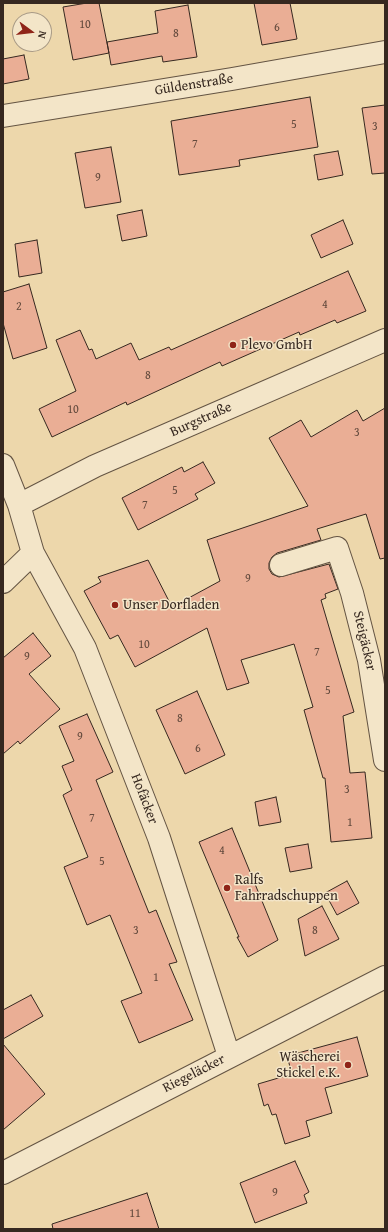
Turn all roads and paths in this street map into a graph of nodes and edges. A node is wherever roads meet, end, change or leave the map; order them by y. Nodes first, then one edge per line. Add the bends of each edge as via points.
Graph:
1 (385, 52) edge
2 (3, 116) edge
3 (385, 340) edge
4 (3, 465) edge
5 (19, 505) junction
6 (33, 553) junction
7 (281, 565) dead end
8 (3, 582) edge
9 (385, 760) edge
10 (385, 977) edge
11 (228, 1056) junction
12 (3, 1173) edge

1 - 2 street, Güldenstraße
3 - 5 street, Burgstraße via 95,466
4 - 5 street, Hofäcker
5 - 6 street, Hofäcker
6 - 8 street
6 - 11 street, Hofäcker via 85,648 159,838
7 - 9 street, Steigäcker via 337,548 352,593 369,660
10 - 11 street, Riegeläcker
11 - 12 street, Riegeläcker

